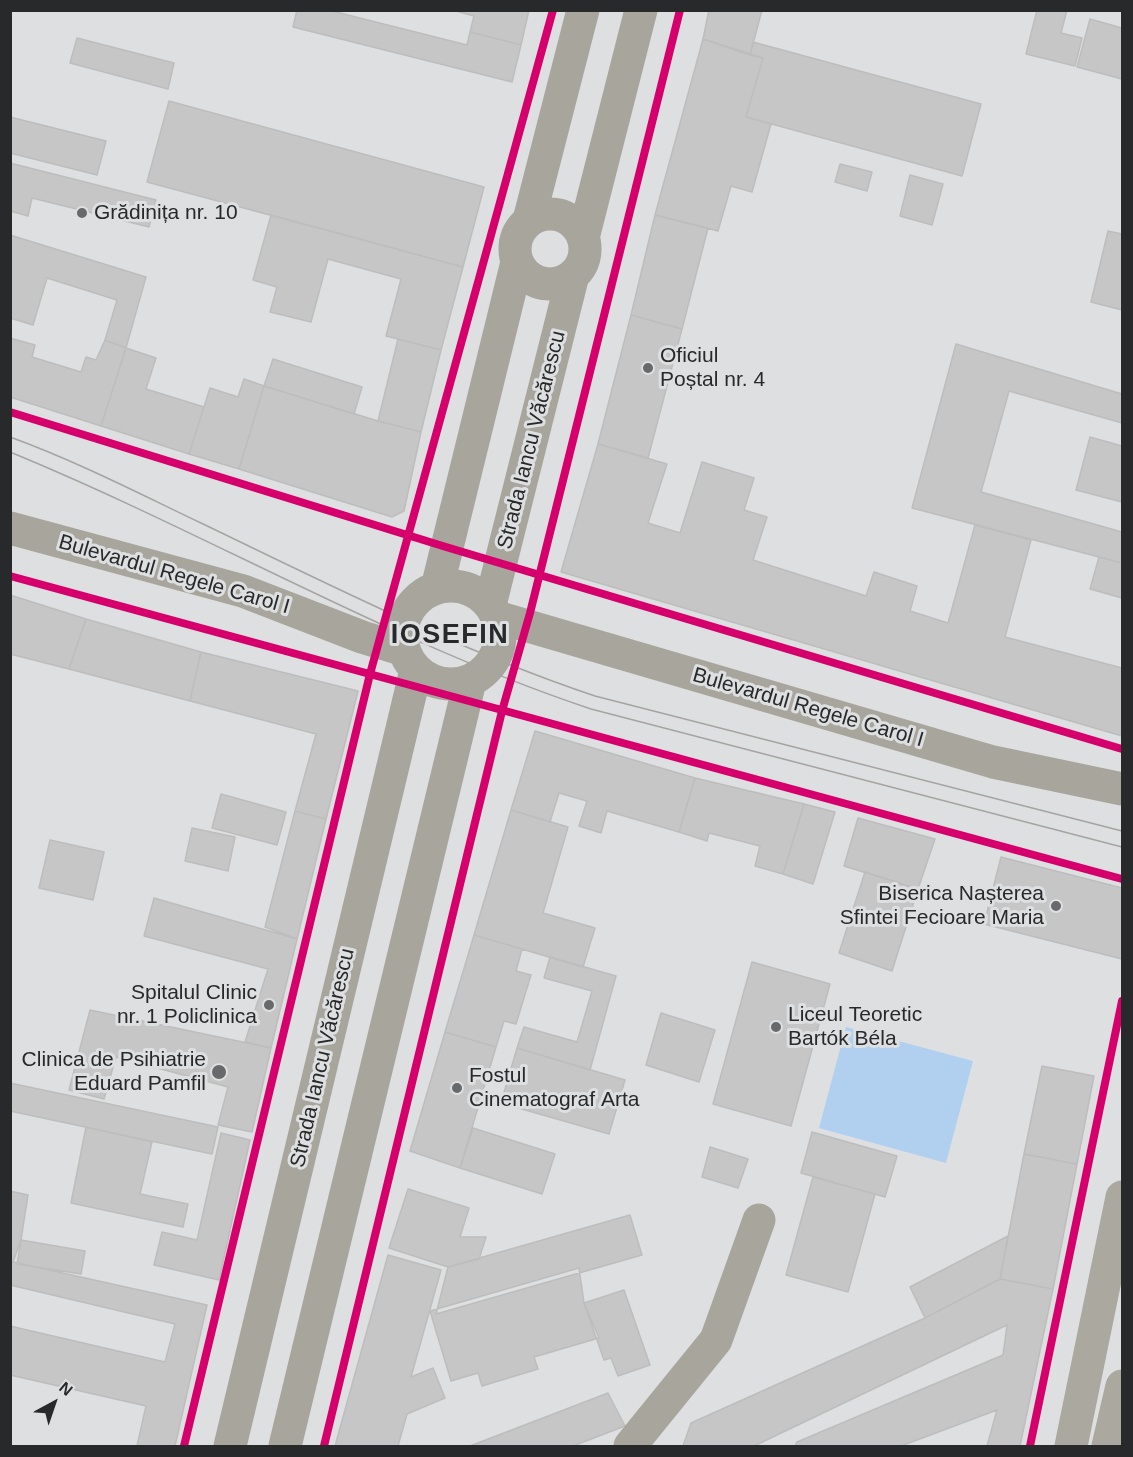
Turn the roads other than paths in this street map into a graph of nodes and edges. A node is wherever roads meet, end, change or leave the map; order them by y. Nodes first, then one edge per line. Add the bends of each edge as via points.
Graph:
1 (583, 10) edge
2 (640, 10) edge
3 (529, 220) junction
4 (583, 238) junction
5 (517, 262) junction
6 (573, 275) junction
7 (10, 528) edge
8 (437, 588) junction
9 (493, 611) junction
10 (410, 660) junction
11 (470, 681) junction
12 (1122, 789) edge
13 (1122, 1197) edge
14 (759, 1220) dead end
15 (1122, 1386) edge
16 (230, 1446) edge
17 (285, 1446) edge
18 (630, 1446) edge
19 (1071, 1446) edge
20 (1108, 1446) edge

1 - 3 street
2 - 4 street
3 - 4 street via 541,214 566,218 577,226
3 - 5 street via 516,239
4 - 6 street via 584,258
5 - 6 street via 535,281 562,282
5 - 8 street
6 - 9 street, Strada Iancu Văcărescu
7 - 10 street, Bulevardul Regele Carol I via 243,591
8 - 9 street via 466,588 479,595
8 - 10 street via 408,609 401,636
9 - 11 street via 499,639 494,660
9 - 12 street, Bulevardul Regele Carol I via 993,762
10 - 11 street via 441,683
10 - 16 street, Strada Iancu Văcărescu
11 - 17 street
13 - 19 main road
14 - 18 street via 716,1340
15 - 20 main road

